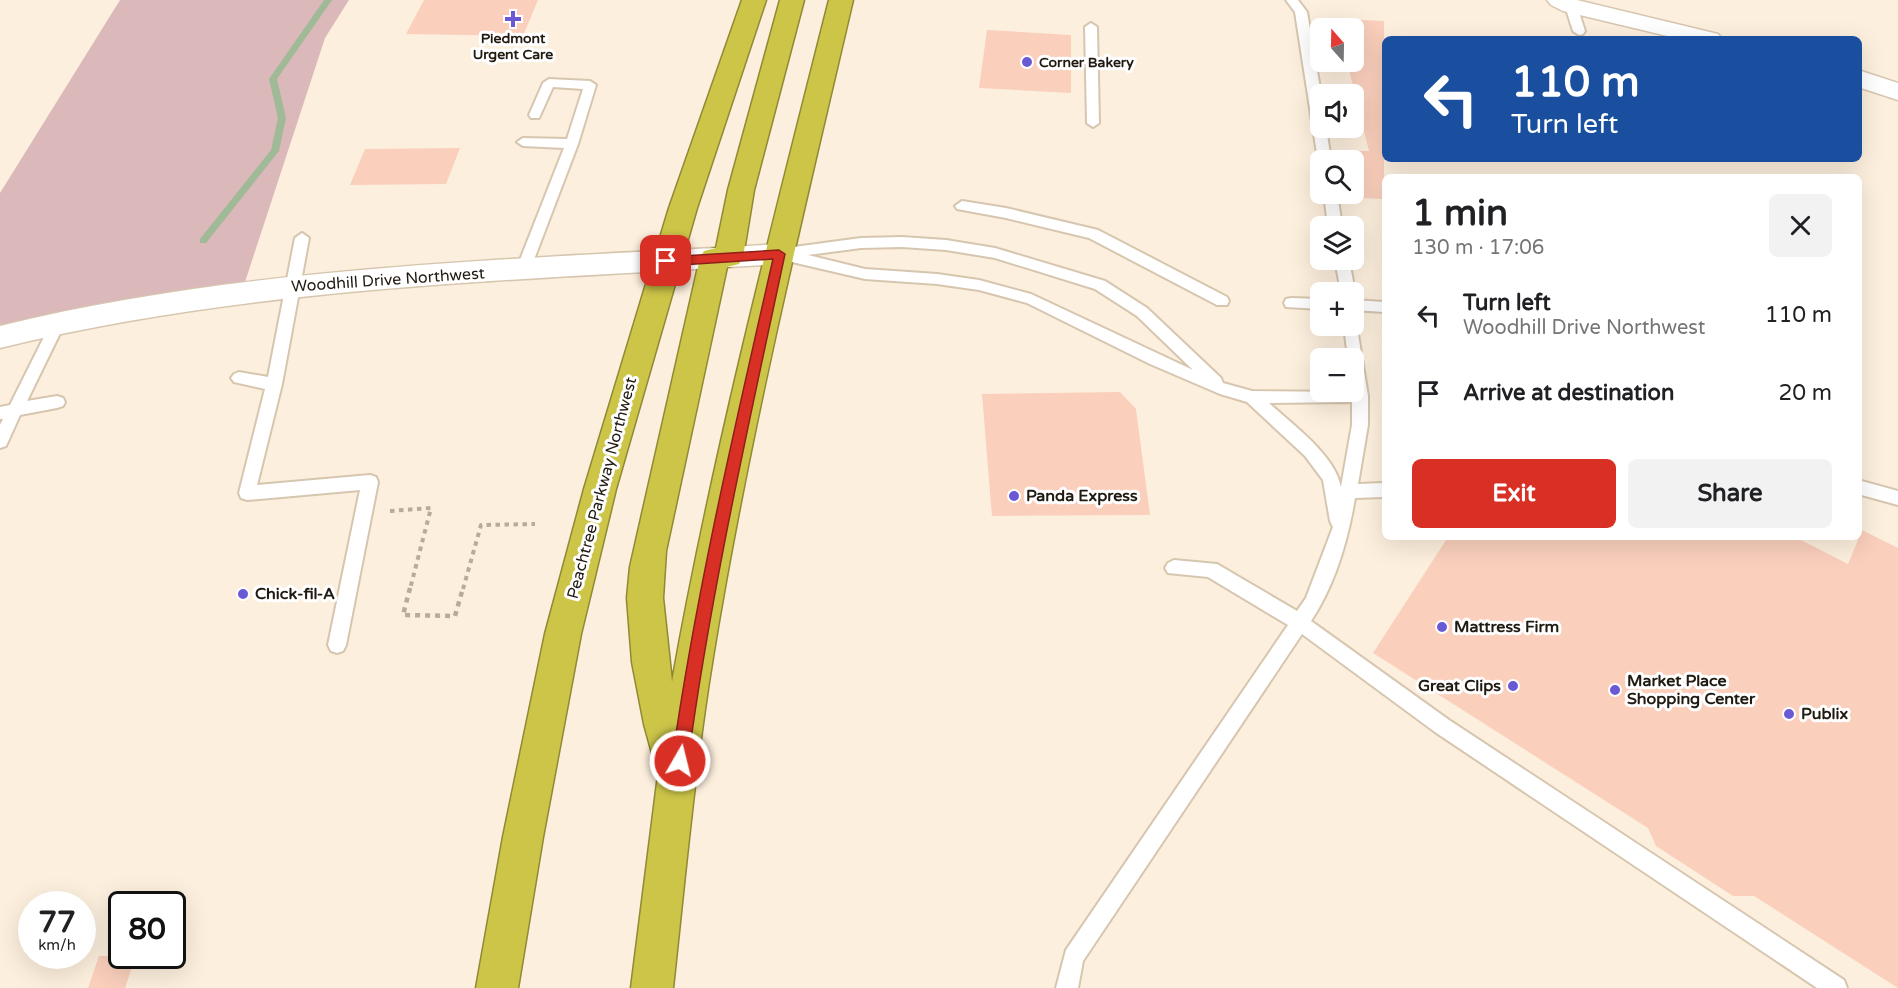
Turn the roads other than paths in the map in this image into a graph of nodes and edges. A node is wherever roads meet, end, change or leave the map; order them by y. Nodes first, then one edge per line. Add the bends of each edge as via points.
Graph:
1 (792, 0) edge
2 (841, 0) edge
3 (1292, 0) edge
4 (750, 2) edge
5 (1565, 3) edge
6 (1091, 27) dead end
7 (1579, 32) dead end
8 (1694, 36) edge
9 (1862, 79) edge
10 (1898, 92) edge
11 (535, 115) dead end
12 (1093, 123) dead end
13 (523, 142) dead end
14 (572, 144) junction
15 (1323, 150) edge
16 (962, 206) dead end
17 (302, 238) dead end
18 (779, 254) junction
19 (722, 258) junction
20 (666, 261) junction
21 (523, 270) junction
22 (292, 287) junction
23 (1222, 301) dead end
24 (1291, 303) dead end
25 (1310, 304) edge
26 (1364, 306) edge
27 (1382, 307) edge
28 (59, 321) junction
29 (0, 337) edge
30 (239, 378) dead end
31 (274, 384) junction
32 (1225, 390) junction
33 (1252, 396) junction
34 (1310, 396) edge
35 (57, 402) dead end
36 (1360, 402) edge
37 (16, 409) junction
38 (0, 413) edge
39 (0, 441) edge
40 (1862, 488) edge
41 (1382, 490) edge
42 (1348, 491) junction
43 (1898, 498) edge
44 (1340, 536) junction
45 (1174, 568) dead end
46 (1299, 622) junction
47 (337, 645) dead end
48 (677, 781) junction
49 (497, 988) edge
50 (652, 988) edge
51 (1067, 988) edge
52 (1836, 988) edge

1 - 19 highway
2 - 18 highway
3 - 15 lane via 1301,12
4 - 20 highway, Peachtree Parkway Northwest
5 - 7 lane
5 - 8 street
6 - 12 lane
9 - 10 street
11 - 14 lane via 549,83 590,86
13 - 14 lane
14 - 21 lane
16 - 23 lane via 1093,234
17 - 22 lane
18 - 19 street, Woodhill Drive Northwest
18 - 32 lane via 865,274 979,285 1031,299
18 - 32 lane via 861,243 946,245 995,253 1100,285 1142,312
18 - 48 highway via 715,550 694,659
19 - 20 street, Woodhill Drive Northwest
19 - 48 highway via 648,554 647,635 654,687
20 - 21 street, Woodhill Drive Northwest
20 - 49 highway, Peachtree Parkway Northwest via 563,634
21 - 22 street, Woodhill Drive Northwest
22 - 28 street, Woodhill Drive Northwest
22 - 31 lane
24 - 25 lane
26 - 27 lane
28 - 29 street, Woodhill Drive Northwest
28 - 37 lane
30 - 31 lane
31 - 47 lane via 247,493 370,482
32 - 33 lane
33 - 34 lane
33 - 44 lane via 1311,451 1331,478
35 - 37 lane
36 - 42 lane via 1360,425
37 - 38 lane
37 - 39 lane
40 - 43 lane
41 - 42 lane
42 - 44 lane
44 - 46 lane via 1313,603
45 - 46 lane via 1211,569
46 - 51 lane via 1073,957
46 - 52 lane via 1442,726
48 - 50 highway

